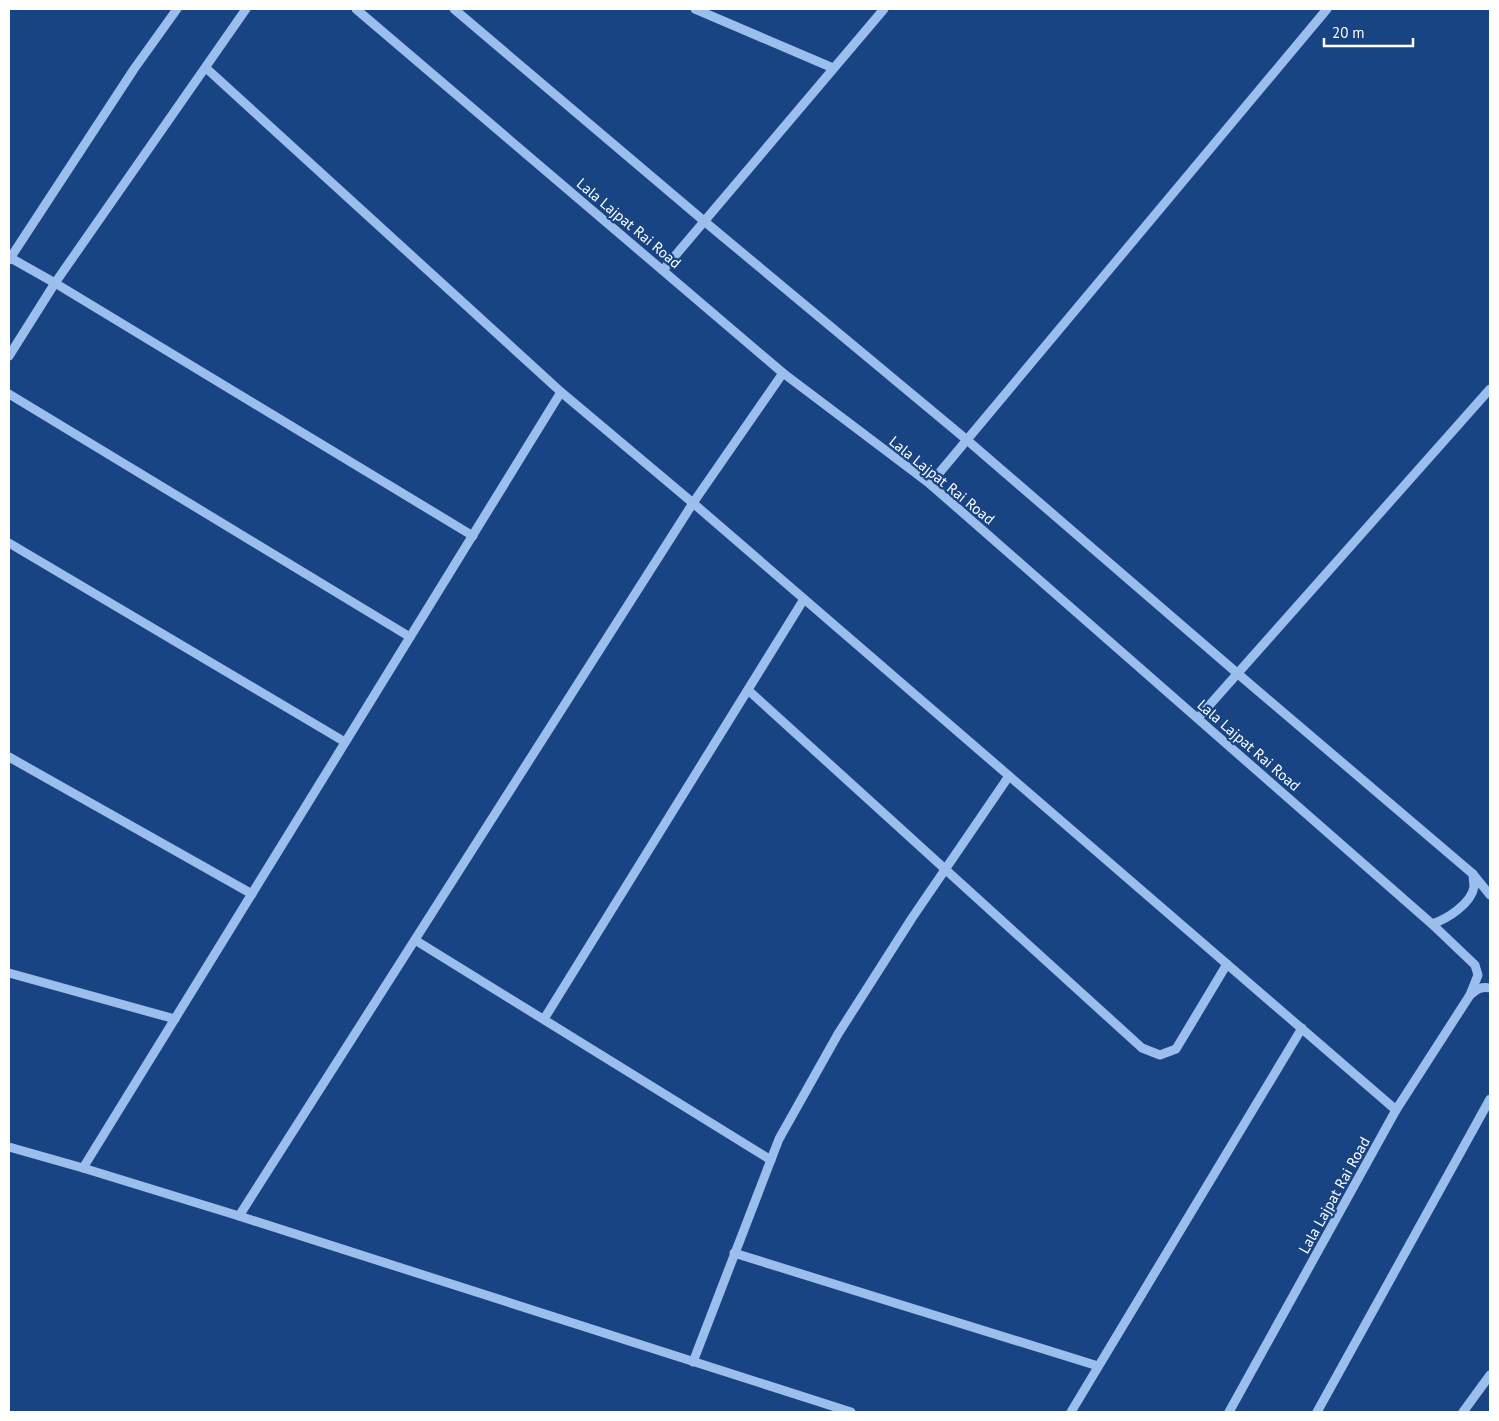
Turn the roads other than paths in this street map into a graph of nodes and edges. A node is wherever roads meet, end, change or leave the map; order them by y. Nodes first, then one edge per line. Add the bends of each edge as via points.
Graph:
1 (177, 9) edge
2 (246, 9) edge
3 (356, 9) edge
4 (454, 9) edge
5 (695, 9) edge
6 (884, 9) edge
7 (1327, 9) edge
8 (206, 68) junction
9 (833, 68) junction
10 (704, 221) junction
11 (9, 258) edge
12 (663, 270) junction
13 (55, 283) junction
14 (9, 356) edge
15 (783, 373) junction
16 (1490, 389) edge
17 (561, 392) junction
18 (9, 394) edge
19 (967, 440) junction
20 (930, 484) junction
21 (693, 503) junction
22 (473, 536) junction
23 (9, 542) edge
24 (804, 599) junction
25 (410, 637) junction
26 (1237, 674) junction
27 (748, 690) junction
28 (1198, 718) junction
29 (345, 742) junction
30 (9, 757) edge
31 (1009, 776) junction
32 (946, 868) junction
33 (1473, 874) junction
34 (252, 894) junction
35 (1490, 895) edge
36 (1432, 924) junction
37 (415, 940) junction
38 (1227, 964) junction
39 (9, 973) edge
40 (1490, 988) edge
41 (1470, 995) junction
42 (175, 1019) junction
43 (544, 1019) junction
44 (1302, 1028) junction
45 (1490, 1098) edge
46 (1396, 1110) junction
47 (9, 1147) edge
48 (770, 1160) junction
49 (84, 1168) junction
50 (239, 1216) junction
51 (734, 1253) junction
52 (693, 1362) junction
53 (1098, 1366) junction
54 (1490, 1375) edge
55 (851, 1412) edge
56 (1071, 1412) edge
57 (1229, 1412) edge
58 (1317, 1412) edge
59 (1463, 1412) edge

1 - 11 street
2 - 8 street
3 - 12 street, Lala Lajpat Rai Road
4 - 10 street
5 - 9 street
6 - 9 street
7 - 19 street
8 - 13 street
8 - 17 street
9 - 10 street
10 - 12 street
10 - 19 street
11 - 13 street
12 - 15 street, Lala Lajpat Rai Road
13 - 14 street
13 - 22 street
15 - 20 street, Lala Lajpat Rai Road
15 - 21 street
16 - 26 street
17 - 21 street
17 - 22 street
18 - 25 street
19 - 20 street
19 - 26 street
20 - 28 street, Lala Lajpat Rai Road
21 - 24 street
21 - 37 street
22 - 25 street
23 - 29 street
24 - 27 street
24 - 31 street
25 - 29 street
26 - 28 street
26 - 33 street
27 - 32 street
27 - 43 street
28 - 36 street, Lala Lajpat Rai Road
29 - 34 street
30 - 34 street
31 - 32 street
31 - 38 street
32 - 38 street via 1142,1048 1160,1055 1176,1049
32 - 48 street via 838,1034
33 - 35 street
33 - 36 street via 1474,887 1470,896 1446,920
34 - 42 street
36 - 41 street, Lala Lajpat Rai Road via 1475,965 1478,975
37 - 43 street
37 - 50 street
38 - 44 street
39 - 42 street
40 - 41 street via 1478,989
41 - 46 street, Lala Lajpat Rai Road
42 - 49 street
43 - 48 street
44 - 46 street
44 - 53 street
45 - 58 street
46 - 57 street, Lala Lajpat Rai Road
47 - 49 street
48 - 51 street
49 - 50 street
50 - 52 street
51 - 52 street
51 - 53 street
52 - 55 street
53 - 56 street
54 - 59 street

